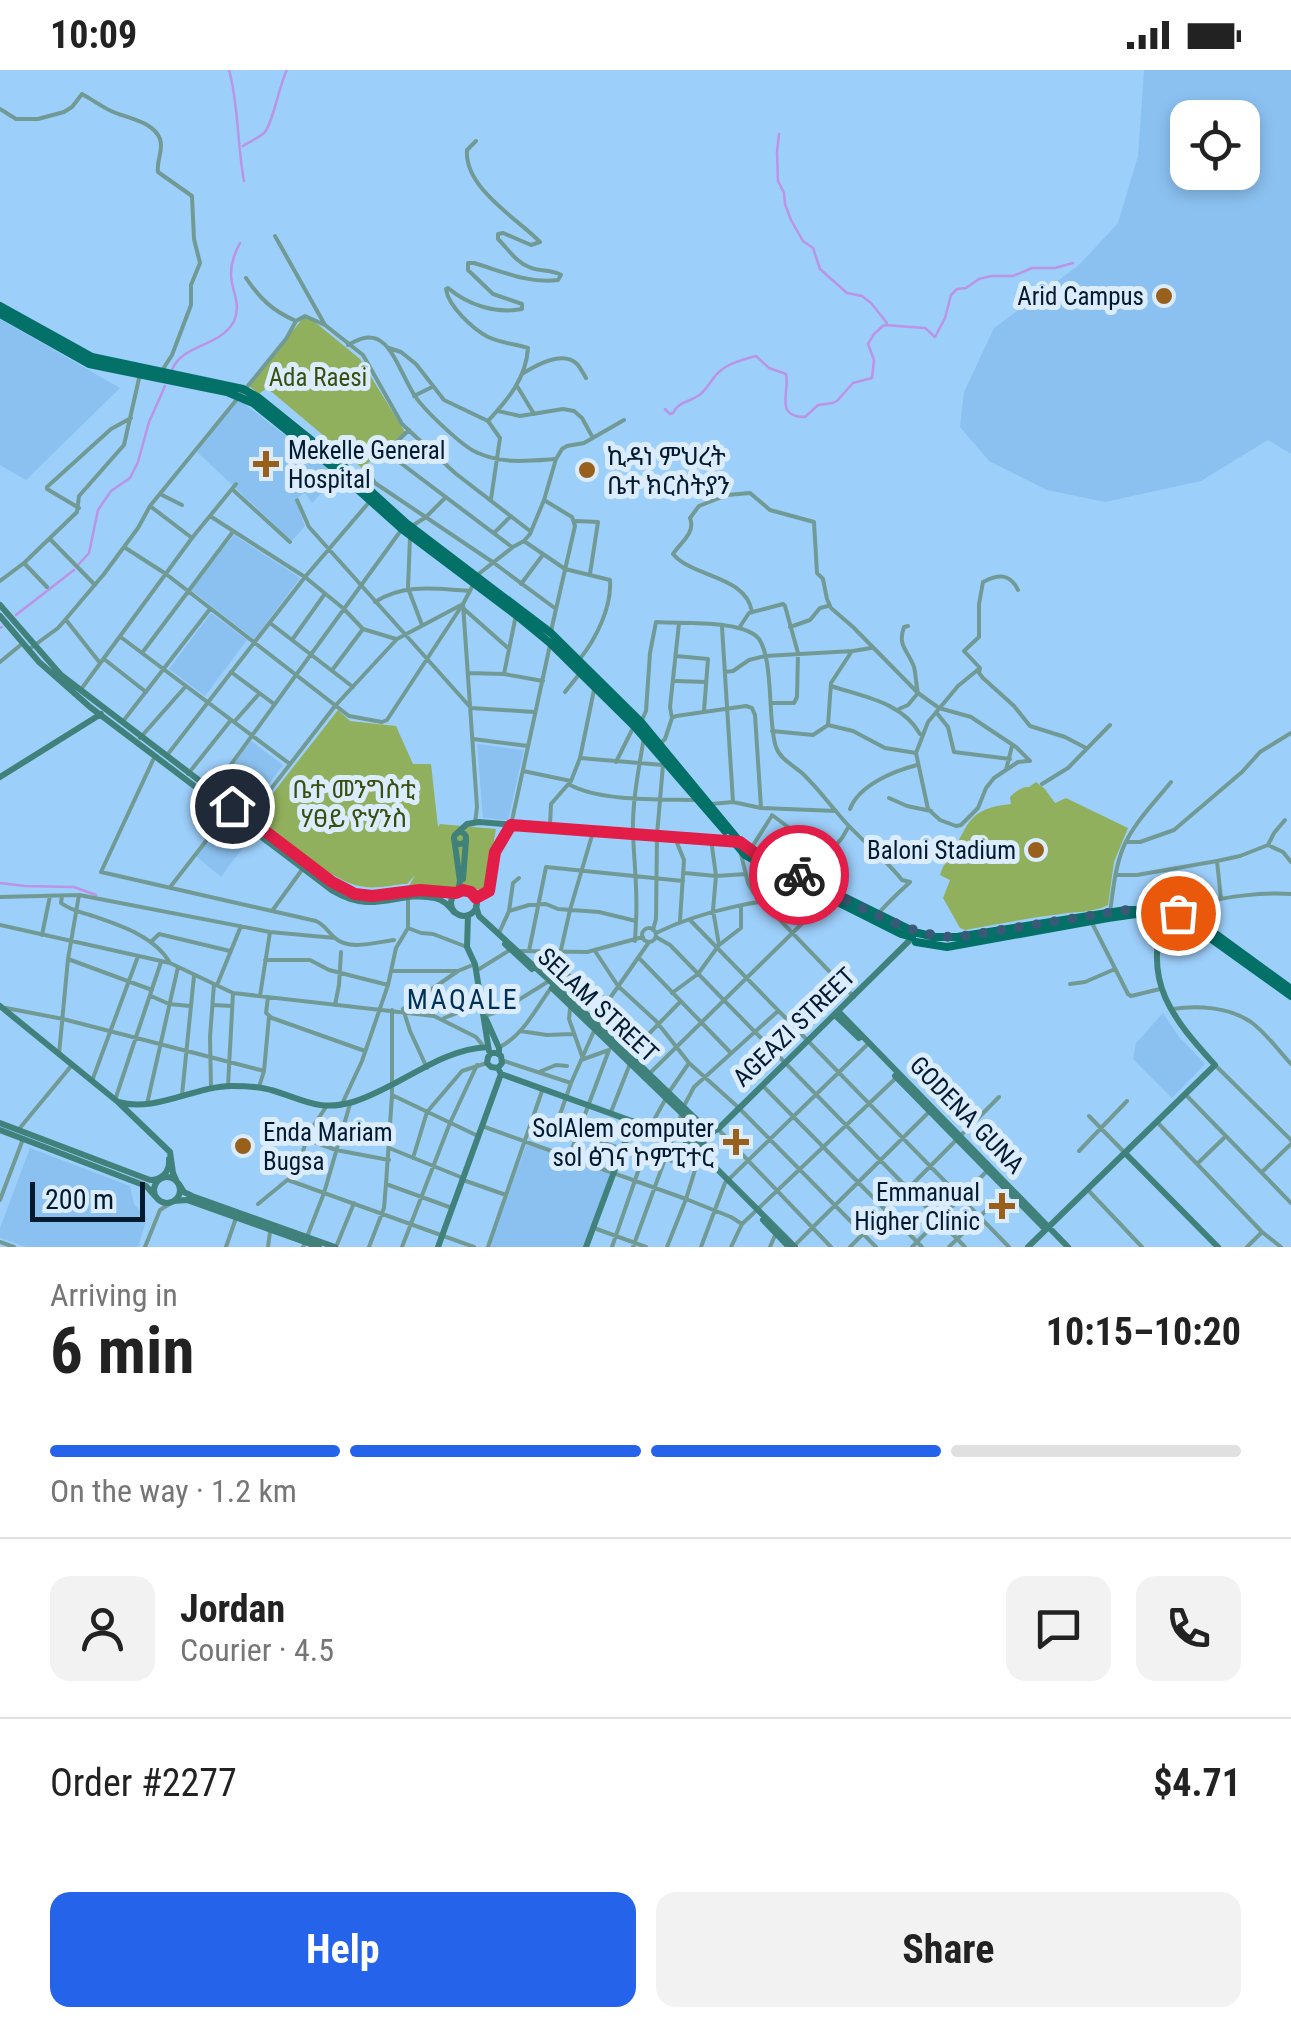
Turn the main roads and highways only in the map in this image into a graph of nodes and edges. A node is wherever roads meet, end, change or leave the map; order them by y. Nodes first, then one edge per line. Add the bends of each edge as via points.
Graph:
1 (0, 306) edge
2 (0, 314) edge
3 (19, 321) junction
4 (351, 479) junction
5 (372, 498) junction
6 (550, 638) junction
7 (638, 724) junction
8 (667, 762) junction
9 (742, 847) junction
10 (805, 882) junction
11 (1165, 913) junction
12 (875, 916) junction
13 (914, 939) junction
14 (1291, 993) edge

1 - 3 main road
2 - 3 main road
3 - 4 main road via 92,357 259,398
4 - 5 main road
4 - 5 main road
5 - 6 main road
6 - 7 main road
6 - 7 main road
7 - 8 main road
7 - 8 main road via 660,744
8 - 9 main road
8 - 9 main road
9 - 10 main road
9 - 10 main road
10 - 12 main road
11 - 13 main road via 1138,908
11 - 13 main road via 946,946
11 - 14 main road
12 - 13 main road
12 - 13 main road

